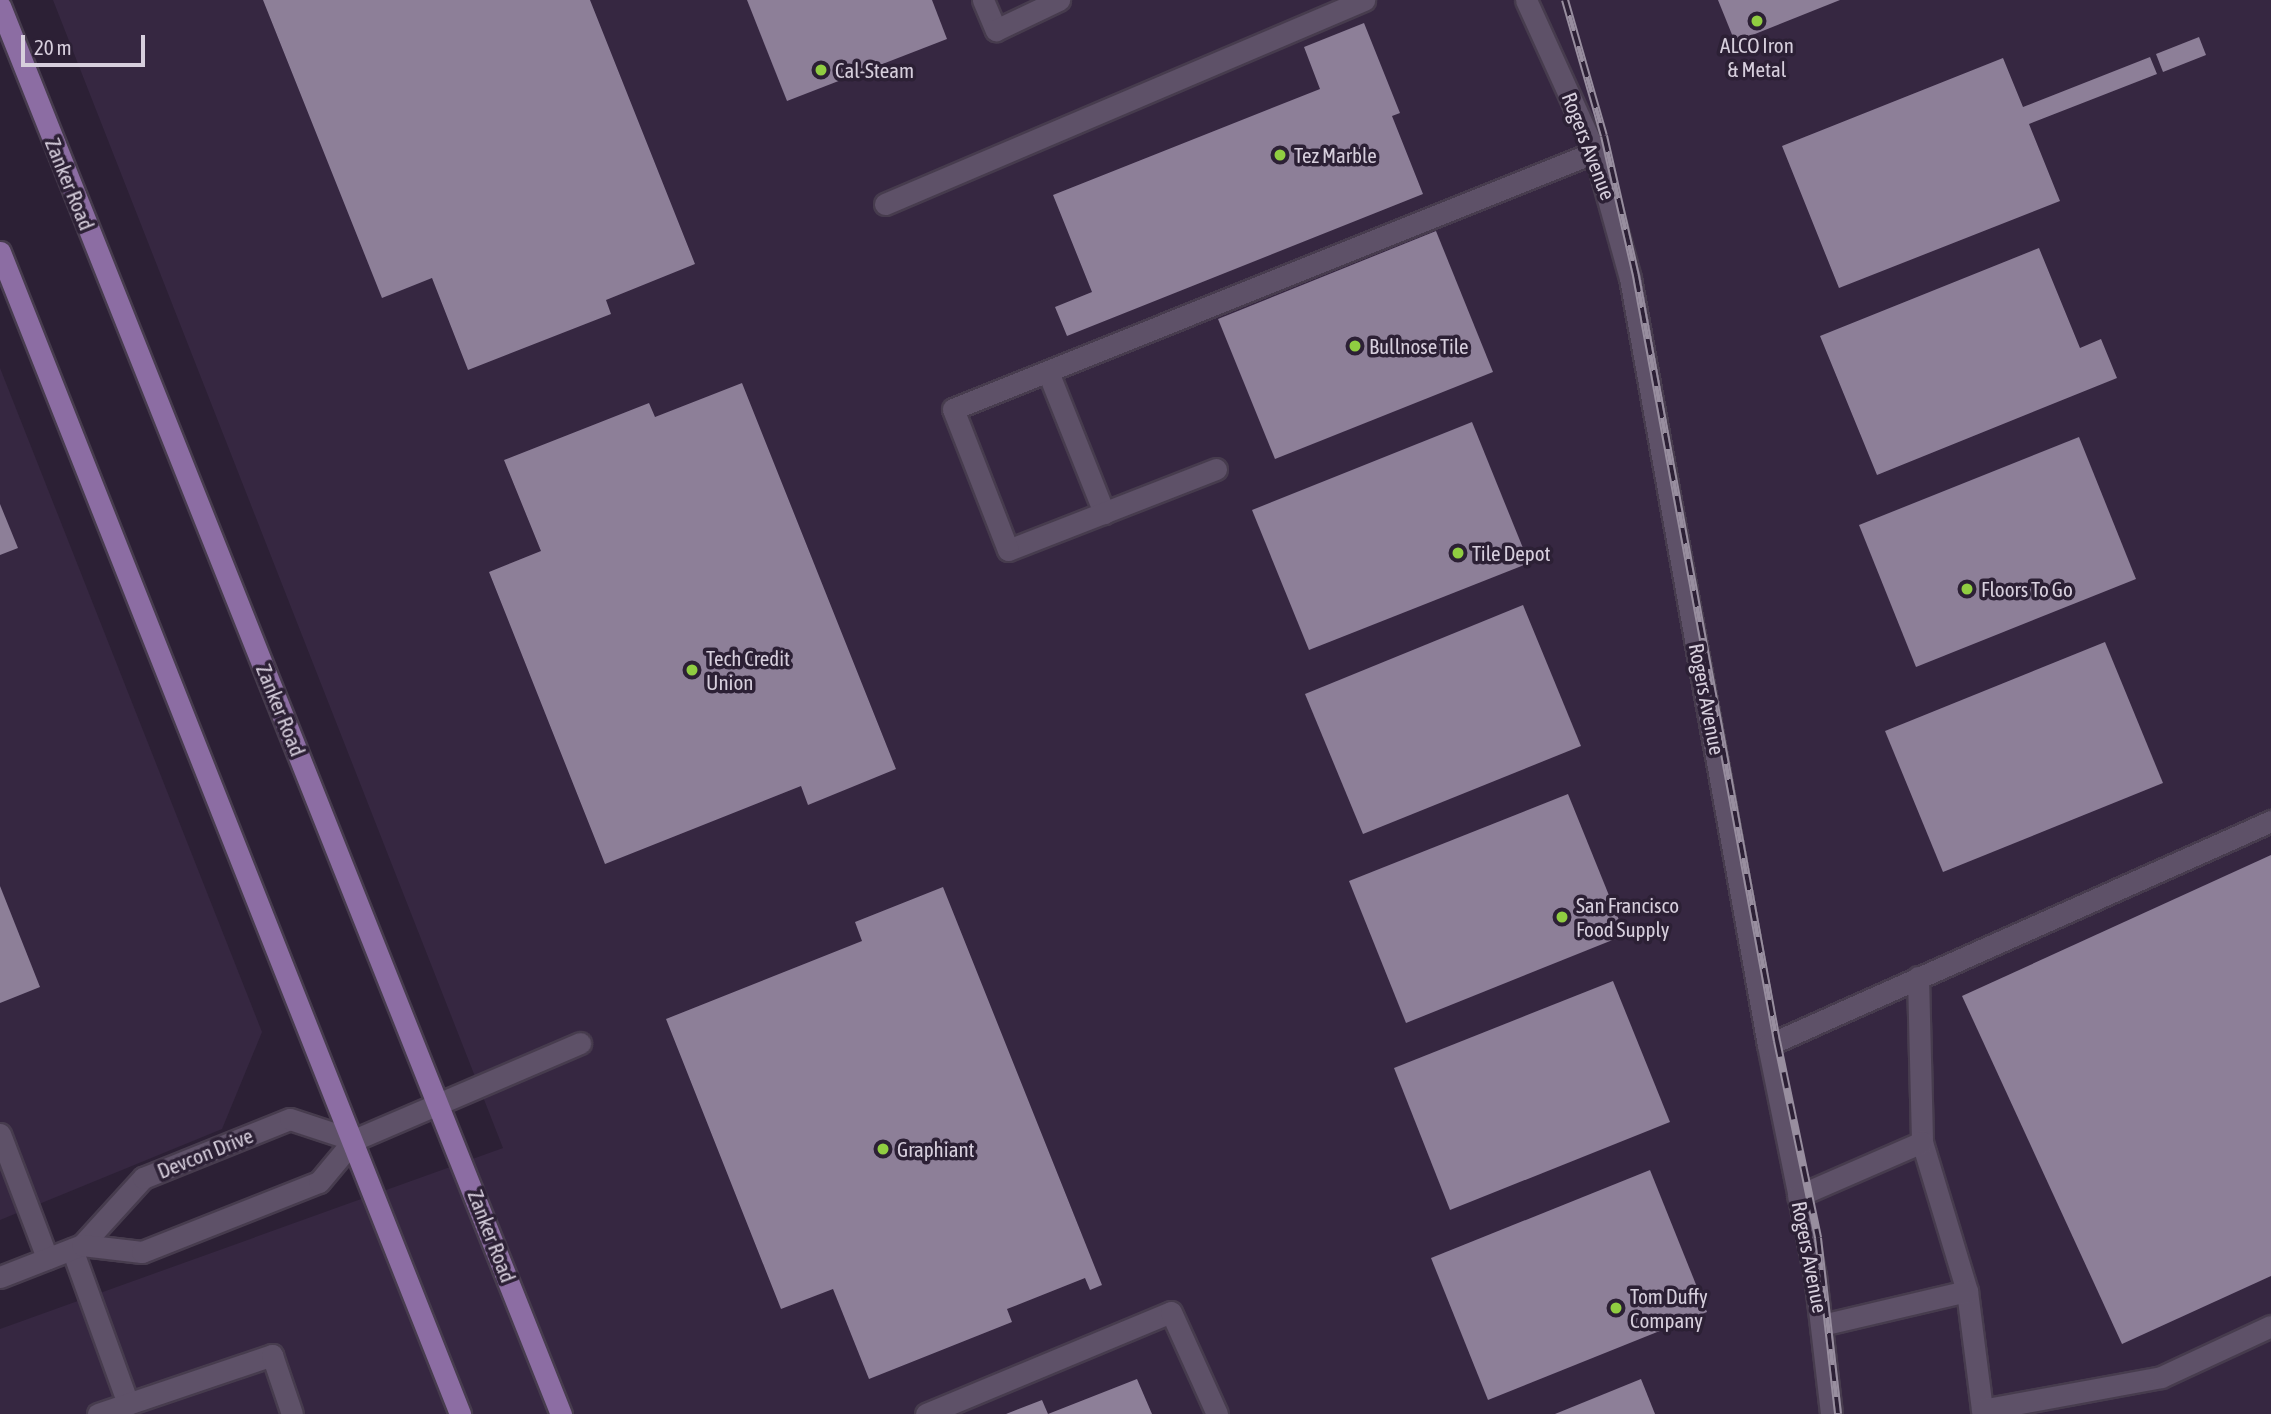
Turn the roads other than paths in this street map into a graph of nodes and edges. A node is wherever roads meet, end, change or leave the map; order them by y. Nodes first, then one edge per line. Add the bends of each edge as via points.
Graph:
1 (13, 0) edge
2 (983, 0) edge
3 (1059, 0) edge
4 (1364, 0) edge
5 (1527, 0) edge
6 (0, 6) edge
7 (24, 67) junction
8 (1595, 152) junction
9 (885, 204) dead end
10 (0, 252) edge
11 (1048, 372) junction
12 (1216, 469) dead end
13 (1104, 513) junction
14 (2271, 821) edge
15 (1917, 976) junction
16 (580, 1042) dead end
17 (1768, 1045) junction
18 (440, 1105) junction
19 (0, 1134) edge
20 (354, 1140) junction
21 (1922, 1142) junction
22 (1798, 1196) junction
23 (77, 1247) junction
24 (47, 1258) junction
25 (0, 1276) edge
26 (1966, 1291) junction
27 (1822, 1325) junction
28 (2271, 1326) edge
29 (128, 1404) junction
30 (98, 1414) edge
31 (292, 1414) edge
32 (460, 1414) edge
33 (561, 1414) edge
34 (926, 1414) edge
35 (1217, 1414) edge
36 (1831, 1414) edge

1 - 7 main road
2 - 3 street via 996,30
4 - 9 street
5 - 8 street, Rogers Avenue
6 - 7 main road, Zanker Road
7 - 18 main road, Zanker Road
8 - 11 street
8 - 17 street, Rogers Avenue via 1630,278
10 - 20 main road
11 - 13 street
11 - 13 street via 953,409 1008,550
12 - 13 street
14 - 15 street
15 - 17 street
15 - 21 street
16 - 18 street, Devcon Drive
17 - 22 street, Rogers Avenue
18 - 20 street, Devcon Drive
18 - 33 main road, Zanker Road
19 - 24 street
20 - 23 street, Devcon Drive via 319,1182 142,1252
20 - 23 street, Devcon Drive via 290,1119 143,1178
20 - 32 main road
21 - 22 street
21 - 26 street
22 - 27 street, Rogers Avenue
23 - 24 street, Devcon Drive
23 - 29 street
24 - 25 street, Devcon Drive
26 - 27 street
26 - 28 street via 1982,1410 2161,1377
27 - 36 street, Rogers Avenue
29 - 30 street
29 - 31 street via 272,1355
34 - 35 street via 1171,1312

